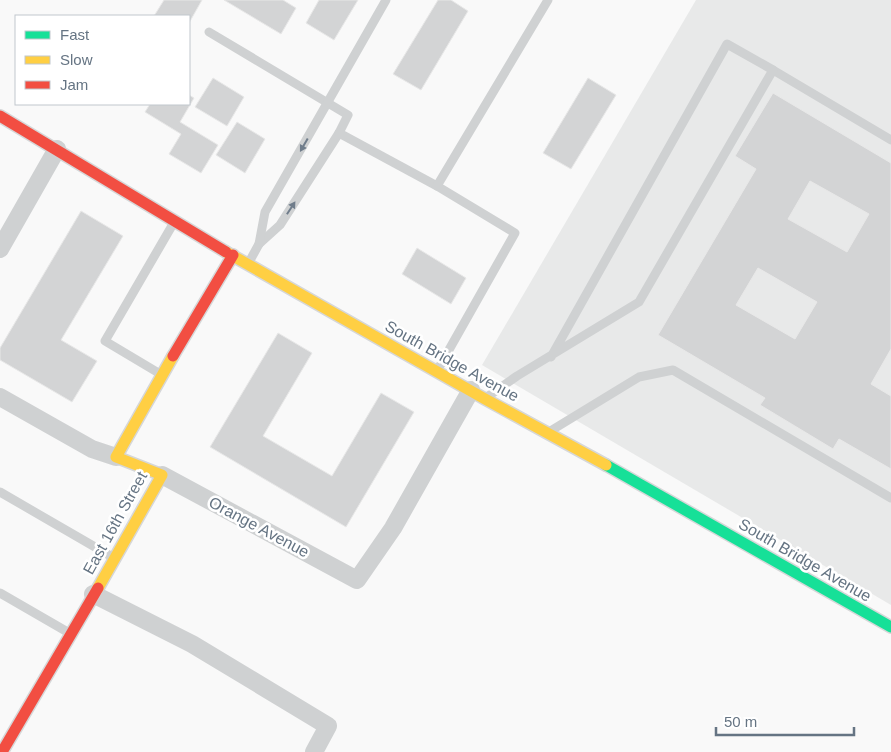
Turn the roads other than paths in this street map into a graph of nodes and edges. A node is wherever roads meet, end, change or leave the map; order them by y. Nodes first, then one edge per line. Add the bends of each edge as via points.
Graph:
1 (386, 0) edge
2 (548, 0) edge
3 (209, 32) dead end
4 (773, 70) junction
5 (328, 103) junction
6 (0, 116) edge
7 (339, 133) junction
8 (891, 140) edge
9 (57, 149) junction
10 (437, 186) junction
11 (174, 222) junction
12 (259, 244) junction
13 (0, 249) edge
14 (233, 255) junction
15 (248, 265) junction
16 (550, 357) junction
17 (437, 371) junction
18 (162, 375) junction
19 (478, 394) junction
20 (0, 397) edge
21 (548, 432) junction
22 (116, 457) junction
23 (162, 475) junction
24 (0, 492) edge
25 (891, 498) edge
26 (114, 558) junction
27 (0, 593) edge
28 (93, 594) junction
29 (891, 628) edge
30 (71, 635) junction
31 (2, 752) edge
32 (314, 752) edge

1 - 5 lane
2 - 10 lane
3 - 5 lane
4 - 8 lane
4 - 16 lane via 639,302
4 - 16 lane via 726,44
5 - 7 lane via 348,114
5 -> 12 lane via 265,212
6 - 9 street, South Bridge Avenue
7 - 10 lane
12 -> 7 lane via 280,225
9 - 11 street, South Bridge Avenue
9 - 13 street
10 - 17 lane via 515,233
11 - 14 street, South Bridge Avenue
11 - 18 lane via 104,341
12 - 15 lane
14 - 15 street, South Bridge Avenue
14 - 18 street, East 16th Street
15 - 17 street, South Bridge Avenue
16 - 19 lane
17 - 19 street, South Bridge Avenue
18 - 22 street, East 16th Street
19 - 21 street, South Bridge Avenue
19 - 23 street, Orange Avenue via 357,580
20 - 22 street via 92,449
21 - 25 lane via 640,377 673,370
21 - 29 street, South Bridge Avenue
22 - 23 street, East 16th Street
23 - 26 street, East 16th Street
24 - 26 lane
26 - 28 street, East 16th Street
27 - 30 lane
28 - 30 street, East 16th Street
28 - 32 street via 192,644 328,726
30 - 31 street, East 16th Street

